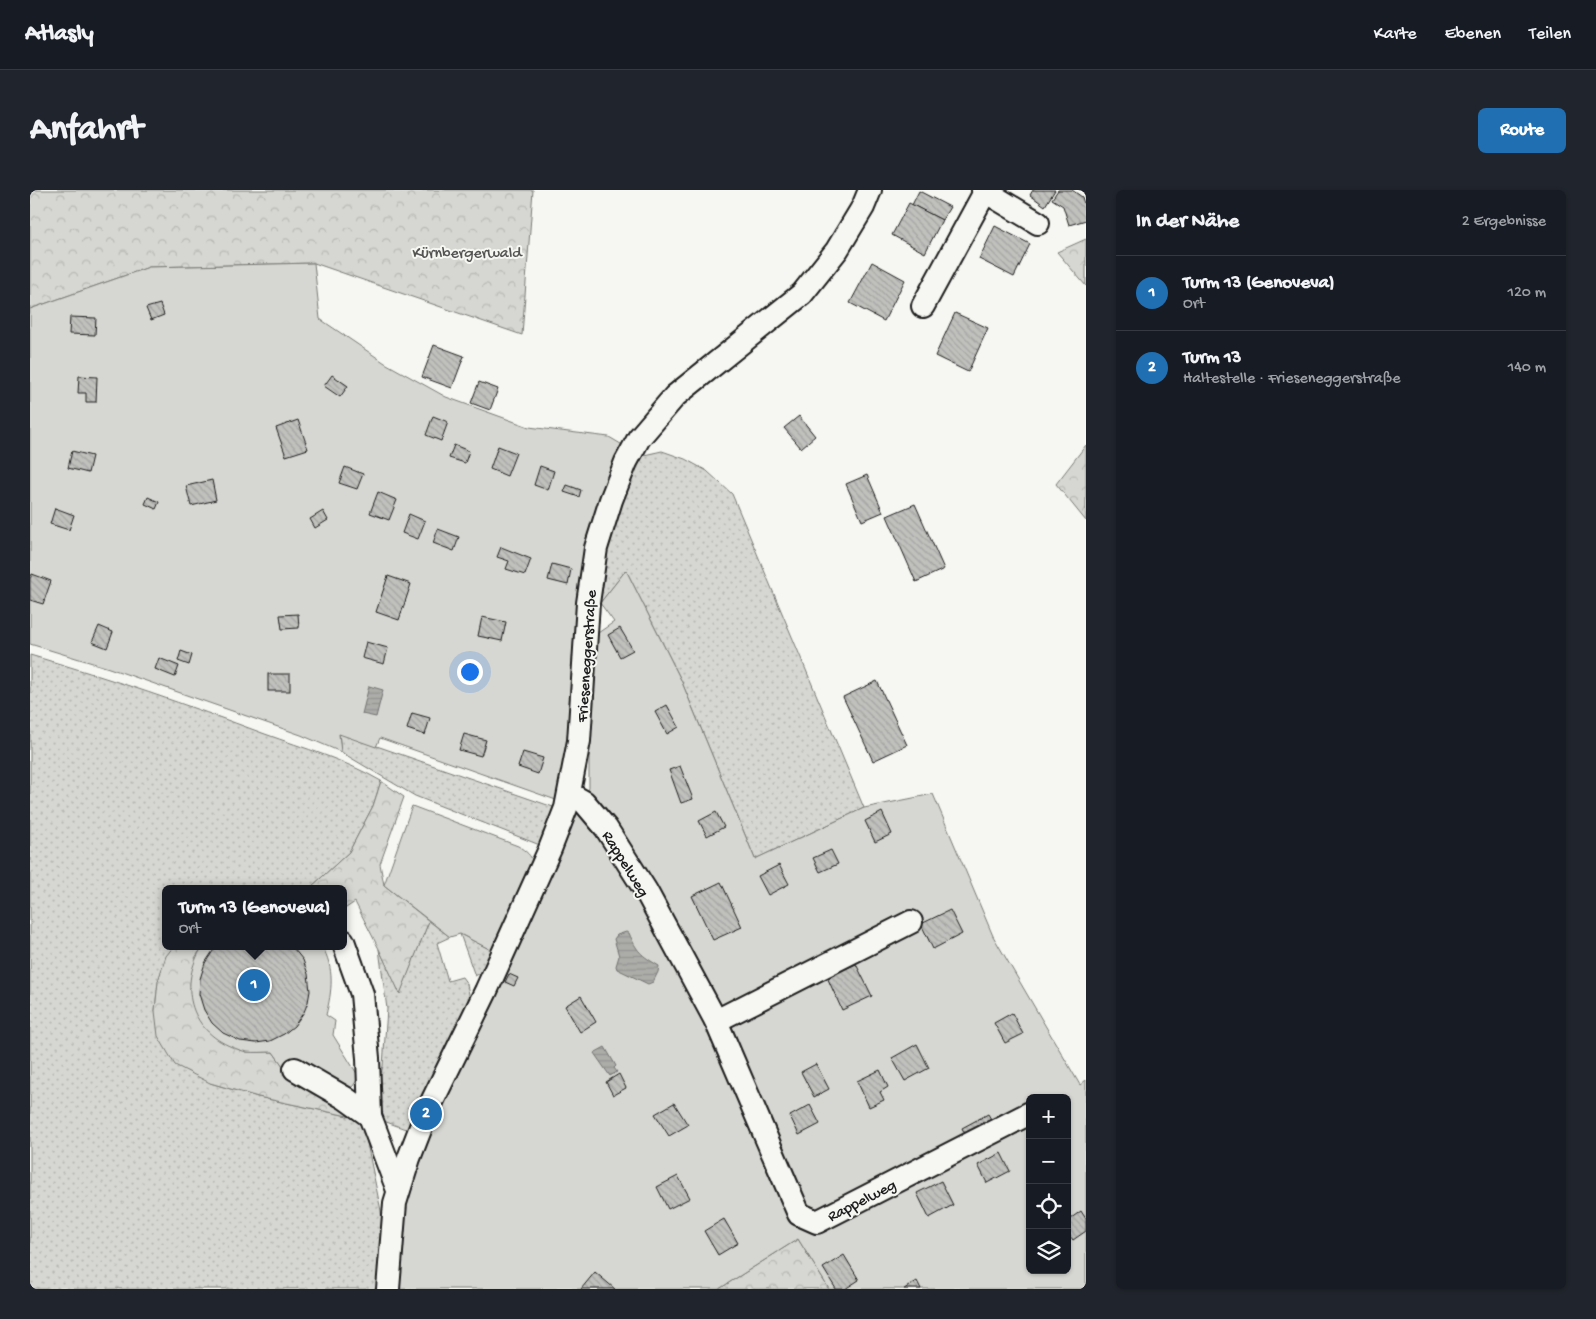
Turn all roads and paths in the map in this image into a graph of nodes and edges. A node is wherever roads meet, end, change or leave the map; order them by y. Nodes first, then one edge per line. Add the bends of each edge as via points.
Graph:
1 (870, 190) edge
2 (984, 191) edge
3 (1038, 223) dead end
4 (923, 306) dead end
5 (570, 794) junction
6 (911, 922) dead end
7 (346, 950) edge
8 (716, 1021) junction
9 (295, 1070) dead end
10 (1026, 1115) edge
11 (370, 1116) junction
12 (398, 1190) junction
13 (388, 1289) edge

1 - 5 street, Frieseneggerstraße via 838,250 802,294 675,396 639,438 626,462 610,500 596,548 588,603 579,741
2 - 3 street
2 - 4 street
5 - 8 street, Rappelweg via 584,802 606,828 646,891
5 - 12 street, Frieseneggerstraße via 546,858 426,1114
6 - 8 street
7 - 11 street via 362,994
8 - 10 street, Rappelweg via 799,1214 817,1222
9 - 11 street
11 - 12 street
12 - 13 street, Frieseneggerstraße

